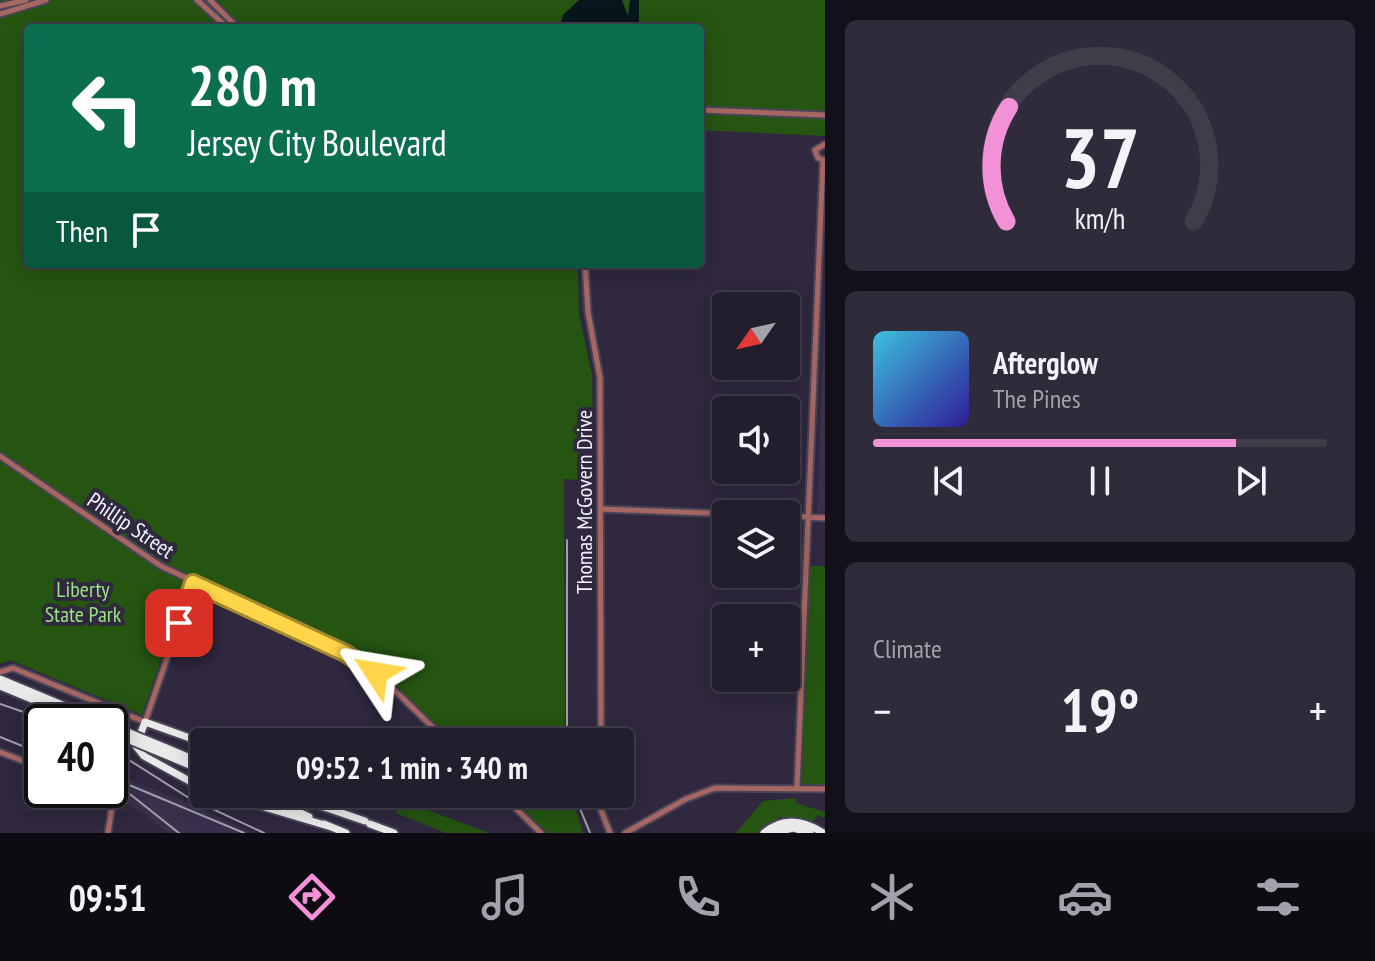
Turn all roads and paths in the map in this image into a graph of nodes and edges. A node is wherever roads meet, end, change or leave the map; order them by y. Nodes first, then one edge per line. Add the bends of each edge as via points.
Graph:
1 (26, 0) edge
2 (46, 0) edge
3 (197, 0) edge
4 (210, 0) edge
5 (0, 6) edge
6 (0, 14) edge
7 (224, 24) edge
8 (234, 24) edge
9 (704, 110) edge
10 (825, 115) edge
11 (825, 144) edge
12 (824, 160) edge
13 (585, 268) edge
14 (0, 456) edge
15 (600, 509) junction
16 (712, 513) edge
17 (800, 517) edge
18 (808, 517) junction
19 (825, 518) edge
20 (193, 583) junction
21 (0, 672) edge
22 (0, 679) edge
23 (0, 686) edge
24 (44, 704) edge
25 (60, 704) edge
26 (145, 722) junction
27 (434, 728) edge
28 (601, 728) edge
29 (128, 734) edge
30 (128, 738) edge
31 (190, 738) edge
32 (162, 750) junction
33 (0, 752) edge
34 (190, 759) edge
35 (24, 761) edge
36 (190, 764) edge
37 (190, 783) edge
38 (797, 788) junction
39 (825, 789) edge
40 (112, 808) edge
41 (268, 808) edge
42 (290, 808) edge
43 (332, 808) edge
44 (515, 808) edge
45 (602, 808) edge
46 (335, 809) joint
47 (328, 826) junction
48 (108, 833) edge
49 (346, 833) edge
50 (394, 833) edge
51 (541, 833) edge
52 (610, 833) edge
53 (625, 833) edge
54 (764, 833) edge
55 (773, 833) edge
56 (810, 833) edge
57 (823, 833) edge

1 - 5 street
2 - 6 street
3 - 7 street
4 - 8 street
9 - 10 street
11 - 12 street via 815,150
12 - 18 street
13 - 15 street, Thomas McGovern Drive via 600,378
14 - 20 street, Phillip Street
15 - 16 street
15 - 28 street, Thomas McGovern Drive
17 - 18 street
18 - 19 street
18 - 38 street
20 - 26 street
20 - 27 street, Phillip Street via 355,658
21 - 26 street via 16,668
22 - 25 highway
23 - 24 highway
26 - 31 highway
26 - 37 highway via 138,752
29 - 32 highway, bridge
30 - 32 highway, bridge
32 - 34 highway
32 - 36 highway
33 - 35 street
38 - 39 street
38 - 53 street via 710,789
40 - 48 street
41 - 47 highway
42 - 47 highway
43 - 46 highway
44 - 51 street
45 - 52 street
46 - 50 highway
47 - 49 highway
54 - 57 highway via 793,822
55 - 56 highway via 793,828

